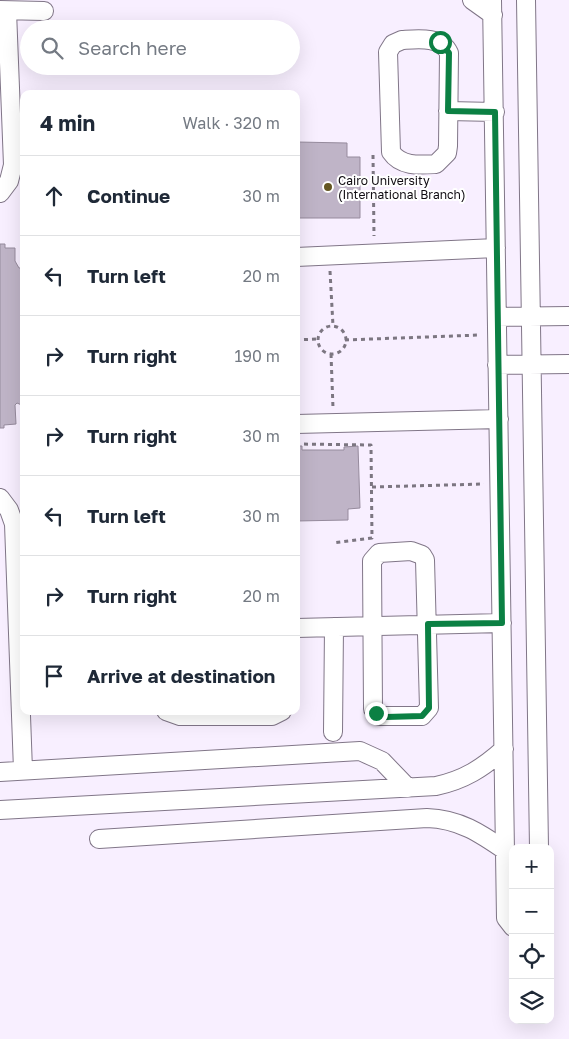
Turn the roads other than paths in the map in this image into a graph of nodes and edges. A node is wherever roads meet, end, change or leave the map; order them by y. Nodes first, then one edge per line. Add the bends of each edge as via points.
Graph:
1 (472, 0) edge
2 (526, 0) edge
3 (492, 7) edge
4 (4, 10) edge
5 (44, 11) dead end
6 (448, 111) junction
7 (495, 112) junction
8 (0, 193) edge
9 (496, 248) junction
10 (300, 257) edge
11 (569, 316) edge
12 (530, 317) junction
13 (497, 326) junction
14 (569, 364) edge
15 (497, 365) junction
16 (531, 365) junction
17 (498, 419) junction
18 (300, 424) edge
19 (0, 498) edge
20 (502, 623) junction
21 (428, 624) junction
22 (372, 626) junction
23 (334, 627) junction
24 (300, 628) edge
25 (20, 688) edge
26 (21, 715) edge
27 (177, 715) edge
28 (202, 715) edge
29 (248, 715) edge
30 (274, 715) edge
31 (333, 732) dead end
32 (504, 749) junction
33 (23, 770) junction
34 (0, 772) edge
35 (408, 788) junction
36 (0, 810) edge
37 (98, 839) dead end
38 (539, 844) edge
39 (506, 851) junction
40 (509, 922) edge

1 - 3 lane
2 - 12 lane
3 - 7 lane
4 - 5 lane
4 - 8 lane via 13,165 9,181
6 - 6 lane via 447,153 436,164 402,163 395,159 389,145 388,52 397,41 436,41 447,49 450,58
6 - 7 lane
7 - 9 lane
9 - 10 lane
9 - 13 lane
11 - 12 lane
12 - 13 lane
12 - 16 lane
13 - 15 lane
14 - 16 lane
15 - 16 lane
15 - 17 lane
16 - 38 lane
17 - 18 lane
17 - 20 lane
19 - 25 lane via 14,524
20 - 21 lane
20 - 32 lane
21 - 22 lane
21 - 22 lane via 426,560 410,551 378,553 372,561
21 - 22 lane via 429,708 422,716 380,716 373,709
22 - 23 lane
23 - 24 lane
23 - 31 lane
26 - 33 lane
27 - 28 lane
29 - 30 lane
32 - 35 lane via 488,764 463,778 436,786
32 - 39 lane
33 - 34 lane
33 - 35 lane via 360,751 382,761
35 - 36 lane
37 - 39 lane via 427,818 465,825
39 - 40 lane via 506,918

